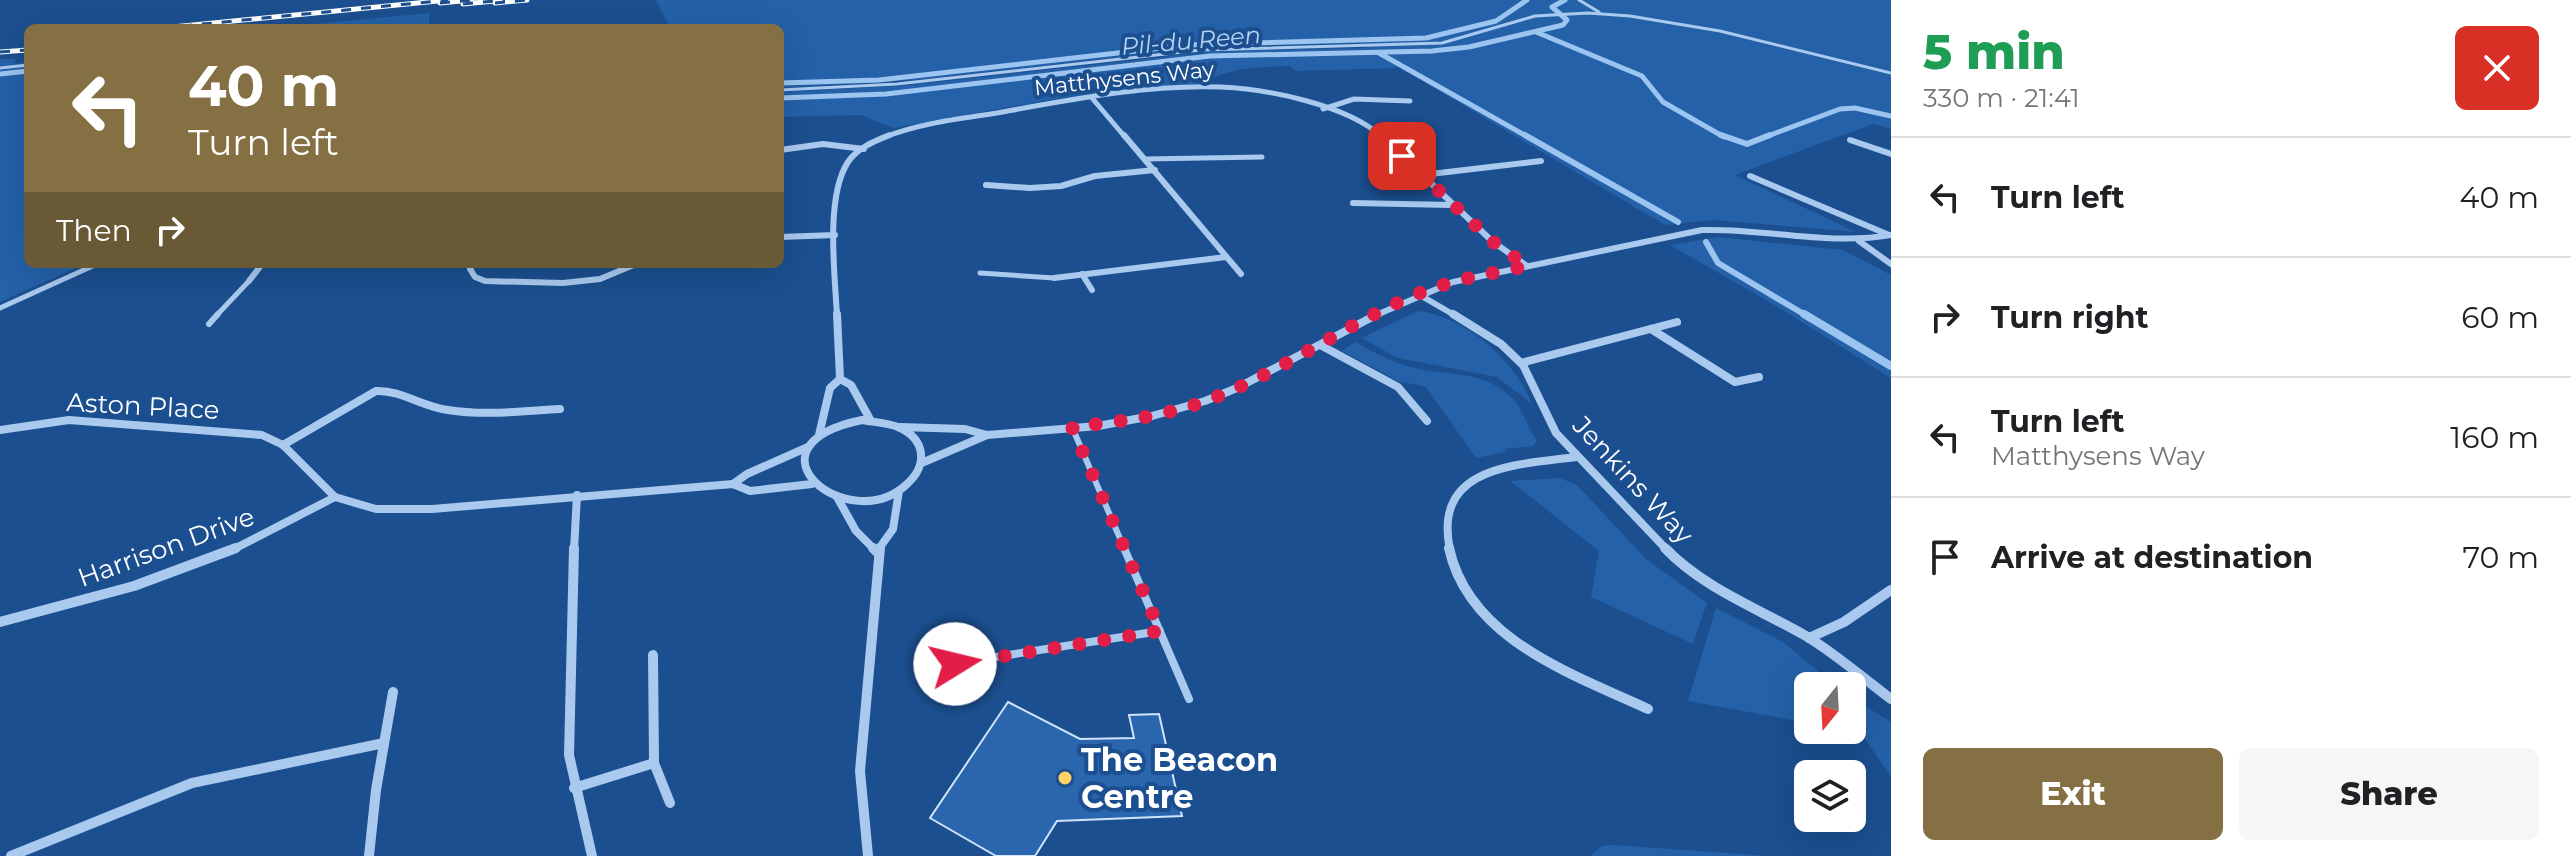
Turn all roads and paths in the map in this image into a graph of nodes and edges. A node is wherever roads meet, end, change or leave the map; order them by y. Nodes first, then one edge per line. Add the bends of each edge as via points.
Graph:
1 (1579, 0) edge
2 (1603, 14) junction
3 (24, 65) edge
4 (0, 68) edge
5 (1891, 73) edge
6 (784, 90) edge
7 (1092, 98) junction
8 (1410, 101) dead end
9 (1323, 109) junction
10 (1850, 140) dead end
11 (784, 149) edge
12 (864, 149) junction
13 (1891, 154) edge
14 (1262, 157) dead end
15 (1145, 159) junction
16 (1541, 161) dead end
17 (1155, 170) junction
18 (1422, 175) junction
19 (1750, 176) dead end
20 (986, 185) dead end
21 (1011, 186) junction
22 (1010, 196) dead end
23 (1353, 203) dead end
24 (1453, 205) junction
25 (835, 235) junction
26 (1890, 235) edge
27 (784, 237) edge
28 (1858, 241) junction
29 (1226, 257) junction
30 (1891, 264) edge
31 (1527, 266) junction
32 (88, 268) edge
33 (259, 268) edge
34 (471, 268) edge
35 (629, 268) edge
36 (980, 273) dead end
37 (1082, 274) junction
38 (1241, 274) dead end
39 (1054, 278) joint
40 (249, 281) joint
41 (1092, 290) dead end
42 (1418, 294) junction
43 (0, 308) edge
44 (1677, 322) dead end
45 (209, 324) dead end
46 (1651, 329) junction
47 (1322, 346) junction
48 (1521, 363) junction
49 (1759, 377) dead end
50 (840, 379) junction
51 (560, 409) dead end
52 (871, 421) junction
53 (1427, 421) dead end
54 (900, 427) junction
55 (1072, 427) junction
56 (0, 430) edge
57 (819, 435) junction
58 (987, 435) junction
59 (283, 445) junction
60 (808, 446) junction
61 (1576, 457) junction
62 (924, 462) junction
63 (733, 484) junction
64 (812, 484) junction
65 (899, 491) junction
66 (577, 495) junction
67 (335, 497) junction
68 (837, 497) junction
69 (877, 552) junction
70 (1891, 590) edge
71 (0, 622) edge
72 (1160, 631) junction
73 (1809, 638) junction
74 (653, 655) dead end
75 (926, 668) dead end
76 (393, 692) dead end
77 (1189, 699) dead end
78 (1891, 699) edge
79 (1648, 709) dead end
80 (384, 743) junction
81 (654, 763) junction
82 (574, 788) junction
83 (670, 803) dead end
84 (11, 856) edge
85 (369, 856) edge
86 (592, 856) edge
87 (868, 856) edge

1 - 2 lane
2 - 5 lane via 1693,27
2 - 6 lane via 1551,14 1442,43 1201,50 897,84
3 - 4 lane
7 - 9 street, Matthysens Way via 1224,87
7 - 12 street, Matthysens Way via 910,129
7 - 15 street
8 - 9 street via 1376,98 1334,102
9 - 18 street, Matthysens Way via 1366,125
10 - 13 street
11 - 12 street via 823,144
12 - 25 street, Matthysens Way via 840,179
14 - 15 lane
15 - 17 street
16 - 18 street
17 - 21 street via 1095,176 1061,186
17 - 29 street
18 - 24 street, Matthysens Way
19 - 26 street
20 - 21 street
21 - 22 street
23 - 24 street
24 - 31 street, Matthysens Way
25 - 27 street
25 - 50 street, Matthysens Way
26 - 28 street
28 - 30 street
28 - 31 street via 1730,229 1667,236
29 - 37 street
29 - 38 street
31 - 42 street
32 - 43 lane
33 - 40 street
34 - 35 street via 485,281 592,283
36 - 39 lane
37 - 39 street
37 - 41 street
40 - 45 lane
42 - 47 street
42 - 48 street, Jenkins Way
44 - 46 street
46 - 48 street
46 - 49 street via 1735,382
47 - 53 street via 1398,387
47 - 55 street via 1202,402 1141,419
48 - 61 street, Jenkins Way via 1545,402 1556,433
50 - 52 street via 851,385
50 - 57 street, Matthysens Way via 830,388
51 - 59 street via 471,413 431,408 393,389 376,391
52 - 54 street
52 - 57 street via 836,426
54 - 58 street
54 - 62 street via 914,436
55 - 58 street
55 - 72 lane
56 - 59 street, Aston Place via 69,420 232,431 262,435
57 - 60 street
58 - 62 street
59 - 67 street, Aston Place
60 - 63 street
60 - 64 street via 803,460
61 - 73 street, Jenkins Way via 1675,559
61 - 79 street via 1509,466 1459,490 1450,508 1450,556 1459,581 1499,629
62 - 65 street via 918,476
63 - 64 street via 750,491
63 - 66 street
64 - 68 street
65 - 68 street via 869,500
65 - 69 street via 893,529
66 - 67 street via 418,509 376,509
66 - 82 street via 569,755
67 - 71 street, Harrison Drive via 268,534 152,581
68 - 69 street via 856,531
69 - 87 street via 860,771
70 - 73 street
72 - 75 lane
72 - 77 lane
73 - 78 street, Jenkins Way
74 - 81 street
76 - 80 street
80 - 84 street via 192,783
80 - 85 street
81 - 82 street
81 - 83 street
82 - 86 street

